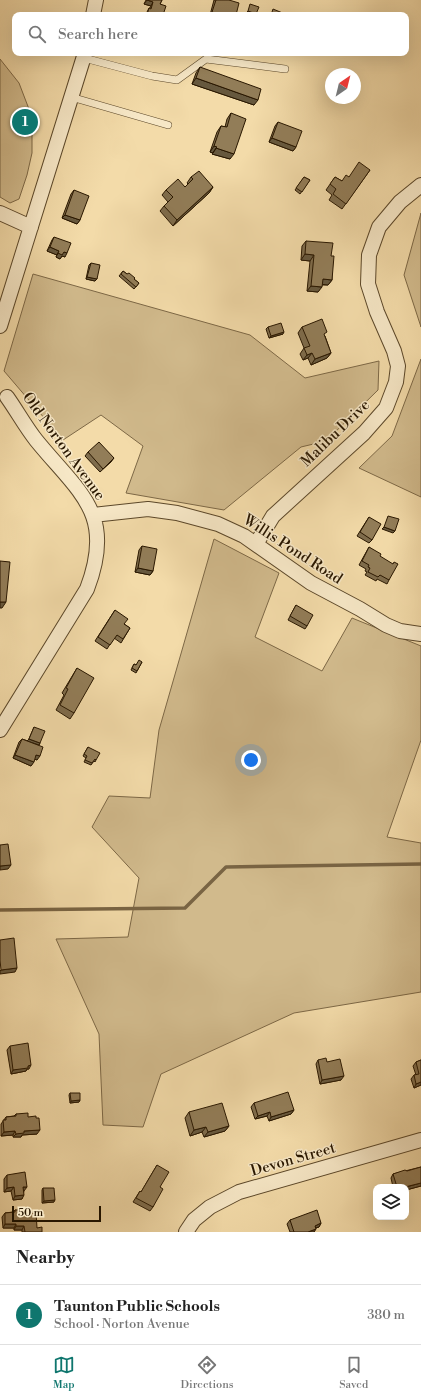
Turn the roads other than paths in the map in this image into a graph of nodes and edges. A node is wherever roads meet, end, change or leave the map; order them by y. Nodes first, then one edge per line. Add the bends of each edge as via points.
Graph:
1 (96, 0) edge
2 (94, 12) edge
3 (84, 56) edge
4 (87, 56) edge
5 (286, 69) dead end
6 (71, 97) junction
7 (168, 125) dead end
8 (421, 185) edge
9 (0, 213) edge
10 (31, 227) junction
11 (0, 326) edge
12 (7, 397) dead end
13 (93, 515) junction
14 (256, 544) junction
15 (421, 634) edge
16 (0, 730) edge
17 (421, 1140) edge
18 (186, 1232) edge

1 - 2 street
3 - 6 street
4 - 5 lane via 152,76 177,80 206,59
6 - 7 lane
6 - 10 street
8 - 14 street, Malibu Drive via 400,202 379,227 369,255 368,284 398,366 396,382 386,408 364,433 273,516
9 - 10 street
10 - 11 street
12 - 13 street, Old Norton Avenue via 35,439 76,486
13 - 14 street, Willis Pond Road via 148,509 176,513 218,524
13 - 16 street, Old Norton Avenue via 97,551 87,589
14 - 15 street, Willis Pond Road via 311,583 386,625 400,631
17 - 18 street, Devon Street via 239,1192 210,1207 194,1220

